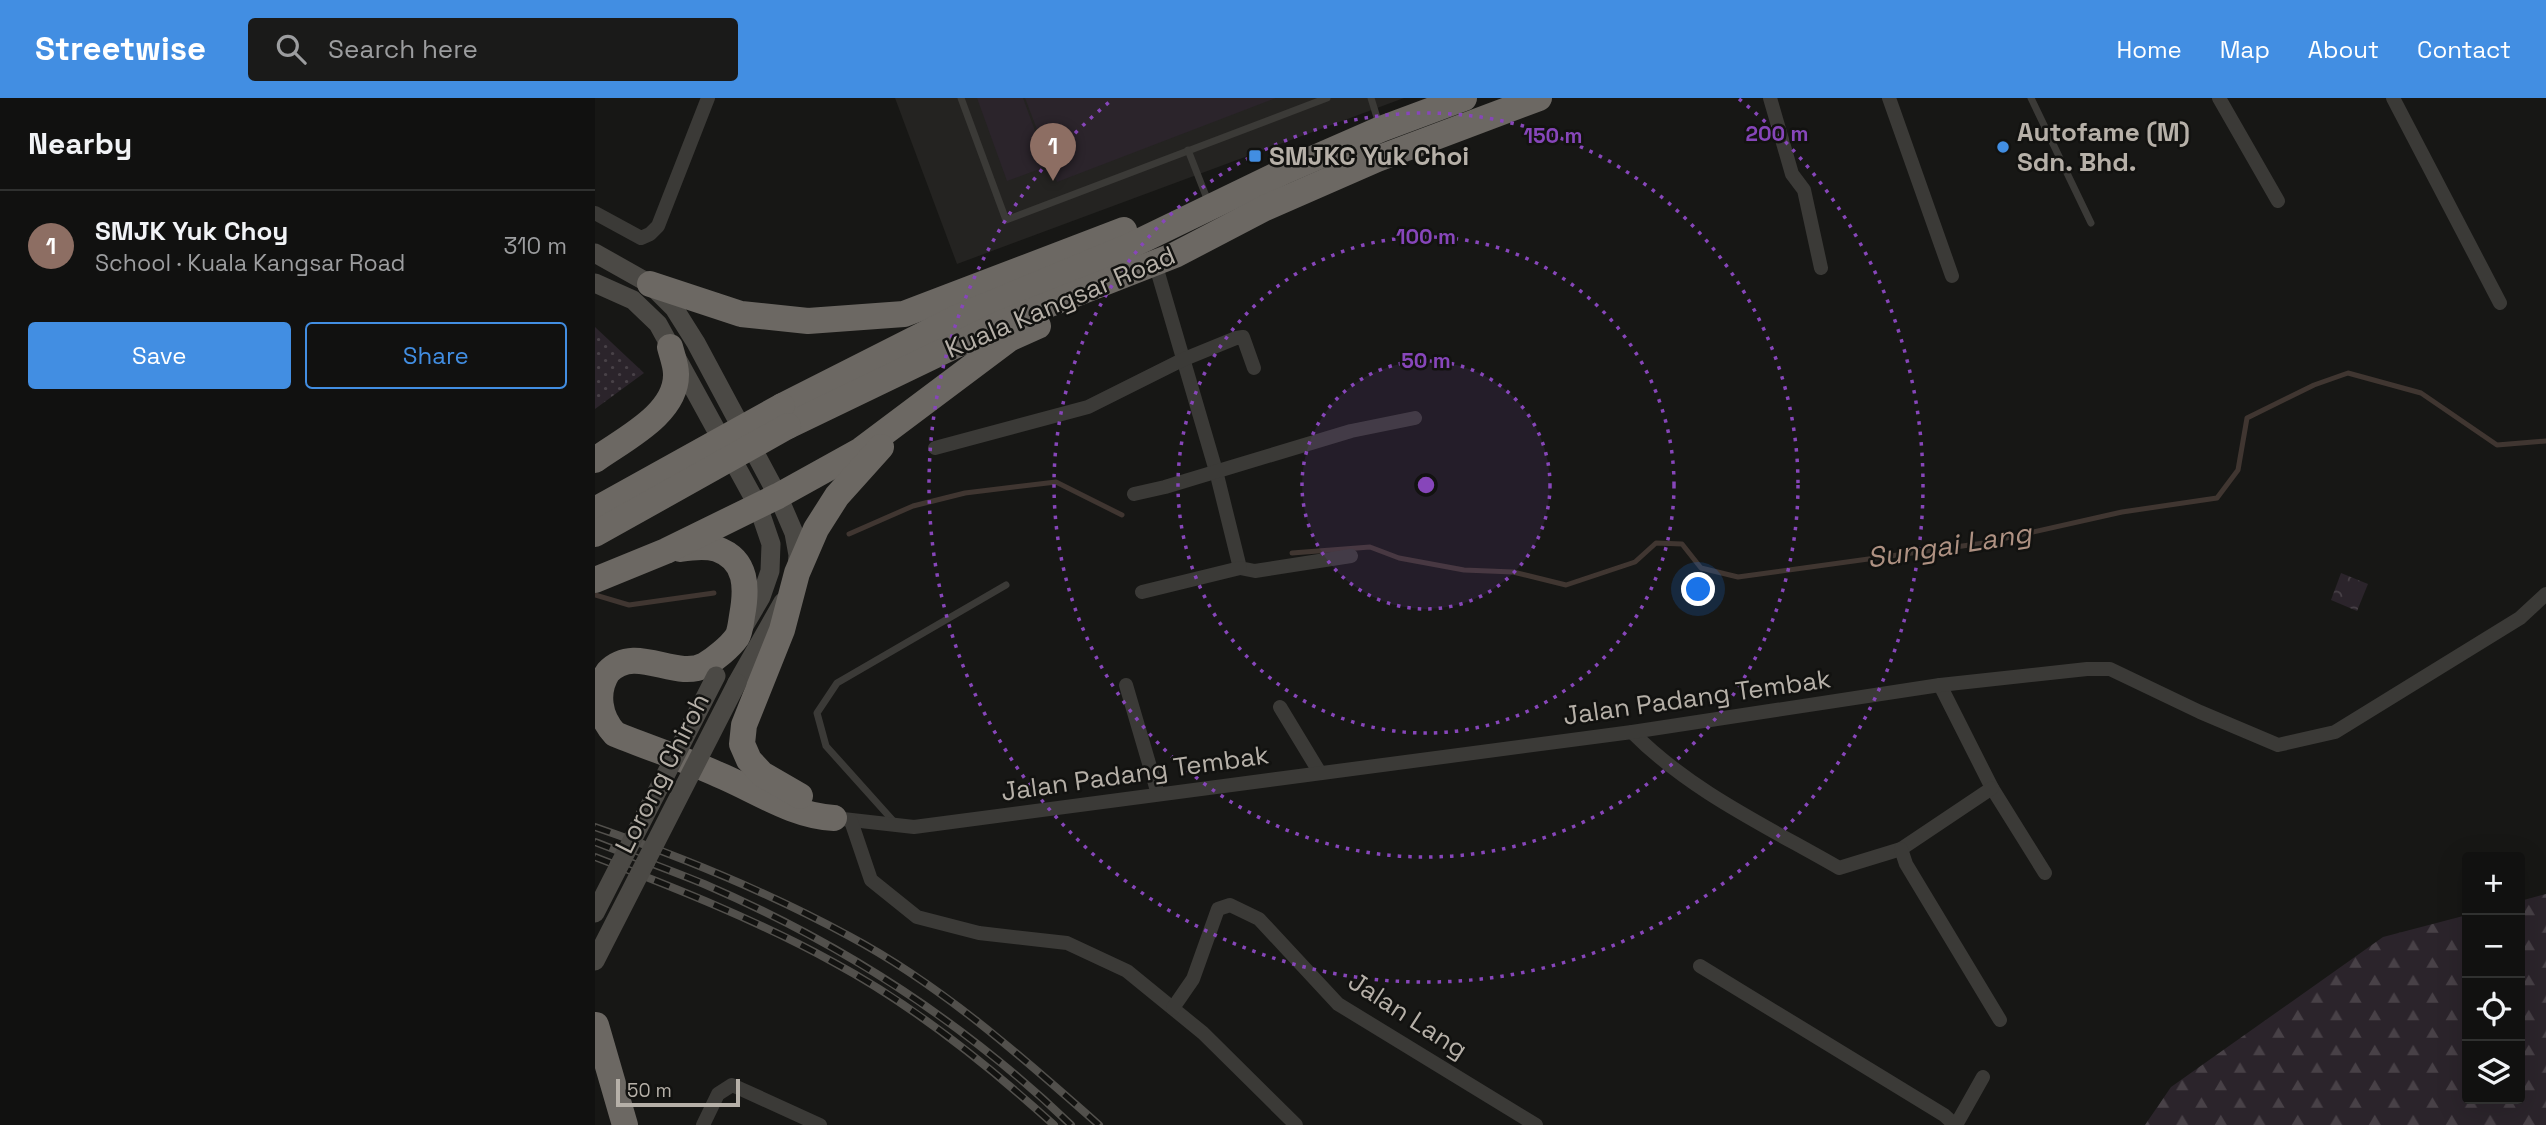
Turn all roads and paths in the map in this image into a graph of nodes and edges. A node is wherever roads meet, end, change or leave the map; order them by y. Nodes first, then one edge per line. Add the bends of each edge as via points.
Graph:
1 (708, 98) edge
2 (961, 98) edge
3 (1327, 98) edge
4 (1371, 98) edge
5 (1432, 98) edge
6 (1464, 98) edge
7 (1539, 98) edge
8 (1770, 98) edge
9 (1889, 98) edge
10 (2031, 98) edge
11 (2219, 98) edge
12 (2393, 98) edge
13 (1391, 125) junction
14 (1188, 150) junction
15 (1285, 171) junction
16 (1206, 196) junction
17 (2278, 201) dead end
18 (595, 213) edge
19 (2091, 223) dead end
20 (595, 253) edge
21 (1167, 264) junction
22 (1821, 268) dead end
23 (1952, 276) dead end
24 (595, 283) edge
25 (650, 284) junction
26 (2500, 303) dead end
27 (670, 347) junction
28 (1182, 360) junction
29 (1254, 368) dead end
30 (912, 412) junction
31 (1415, 418) dead end
32 (935, 447) dead end
33 (595, 460) edge
34 (1216, 471) junction
35 (1134, 494) dead end
36 (768, 501) junction
37 (595, 510) edge
38 (595, 534) edge
39 (666, 551) junction
40 (1351, 556) dead end
41 (1240, 568) junction
42 (797, 573) junction
43 (595, 580) edge
44 (1006, 585) dead end
45 (1142, 592) dead end
46 (2546, 594) edge
47 (738, 636) junction
48 (1126, 685) dead end
49 (1940, 685) junction
50 (1280, 707) dead end
51 (1632, 732) junction
52 (1320, 773) junction
53 (1992, 788) junction
54 (1158, 794) junction
55 (843, 819) junction
56 (898, 826) junction
57 (1901, 849) junction
58 (2045, 873) dead end
59 (595, 913) edge
60 (595, 961) edge
61 (1700, 966) dead end
62 (1173, 1009) junction
63 (2000, 1020) dead end
64 (596, 1025) edge
65 (1983, 1077) dead end
66 (625, 1125) edge
67 (703, 1125) edge
68 (820, 1125) edge
69 (1296, 1125) edge
70 (1536, 1125) edge
71 (1955, 1125) edge

1 - 18 street via 658,226 641,238
2 - 14 lane via 1006,220
3 - 14 lane
4 - 13 lane
5 - 13 street
6 - 13 highway, Kuala Kangsar Road
7 - 21 highway, Kuala Kangsar Road via 1377,159 1265,208
8 - 22 street via 1792,174 1804,190
9 - 23 street
10 - 19 lane
11 - 17 street
12 - 26 street
13 - 15 highway, Kuala Kangsar Road
14 - 16 lane
15 - 16 highway
15 - 37 highway, Kuala Kangsar Road, bridge via 1130,246 954,319 782,406
16 - 25 highway via 904,314 808,321 741,314
20 - 25 main road
21 - 28 street
21 - 30 highway via 1009,339
21 - 38 highway, Kuala Kangsar Road, bridge via 1004,321 788,426
24 - 27 main road via 633,300 658,324
25 - 36 main road via 674,308 696,343
27 - 33 highway via 676,374 672,398 656,416
27 - 36 main road
28 - 29 street via 1243,337
28 - 32 street via 1087,407
28 - 34 street
30 - 36 highway via 861,450
30 - 42 highway via 837,496
31 - 34 street via 1352,431
34 - 35 street
34 - 41 street
36 - 39 highway
36 - 42 main road via 794,533
36 - 47 main road, Lorong Chiroh via 770,571
39 - 43 highway
39 - 47 highway via 700,546 717,549 739,566 746,593
40 - 41 street via 1255,571
41 - 45 street
42 - 55 highway via 782,630 744,725 742,744 762,774
42 - 60 main road, Lorong Chiroh, bridge
44 - 56 lane via 837,683 817,713 826,746
46 - 49 street, Jalan Padang Tembak via 2520,618 2335,732 2278,745 2110,669
47 - 55 highway via 702,667 686,670 644,660 608,671 597,707 604,721 615,734 760,795 816,817
47 - 59 main road, Lorong Chiroh, bridge
48 - 54 street
49 - 51 street, Jalan Padang Tembak
49 - 53 street
50 - 52 street
51 - 52 street, Jalan Padang Tembak
51 - 57 street via 1683,778 1839,868
52 - 54 street, Jalan Padang Tembak
53 - 57 street
53 - 58 street
54 - 56 street, Jalan Padang Tembak
55 - 56 street, Jalan Padang Tembak
55 - 62 street via 871,880 917,917 979,933 1067,943 1127,971
57 - 63 street
61 - 71 street
62 - 69 street
62 - 70 street, Jalan Lang via 1193,979 1218,909 1230,905 1259,919 1338,1004
64 - 66 highway
65 - 71 street
67 - 68 street via 718,1094 731,1084

